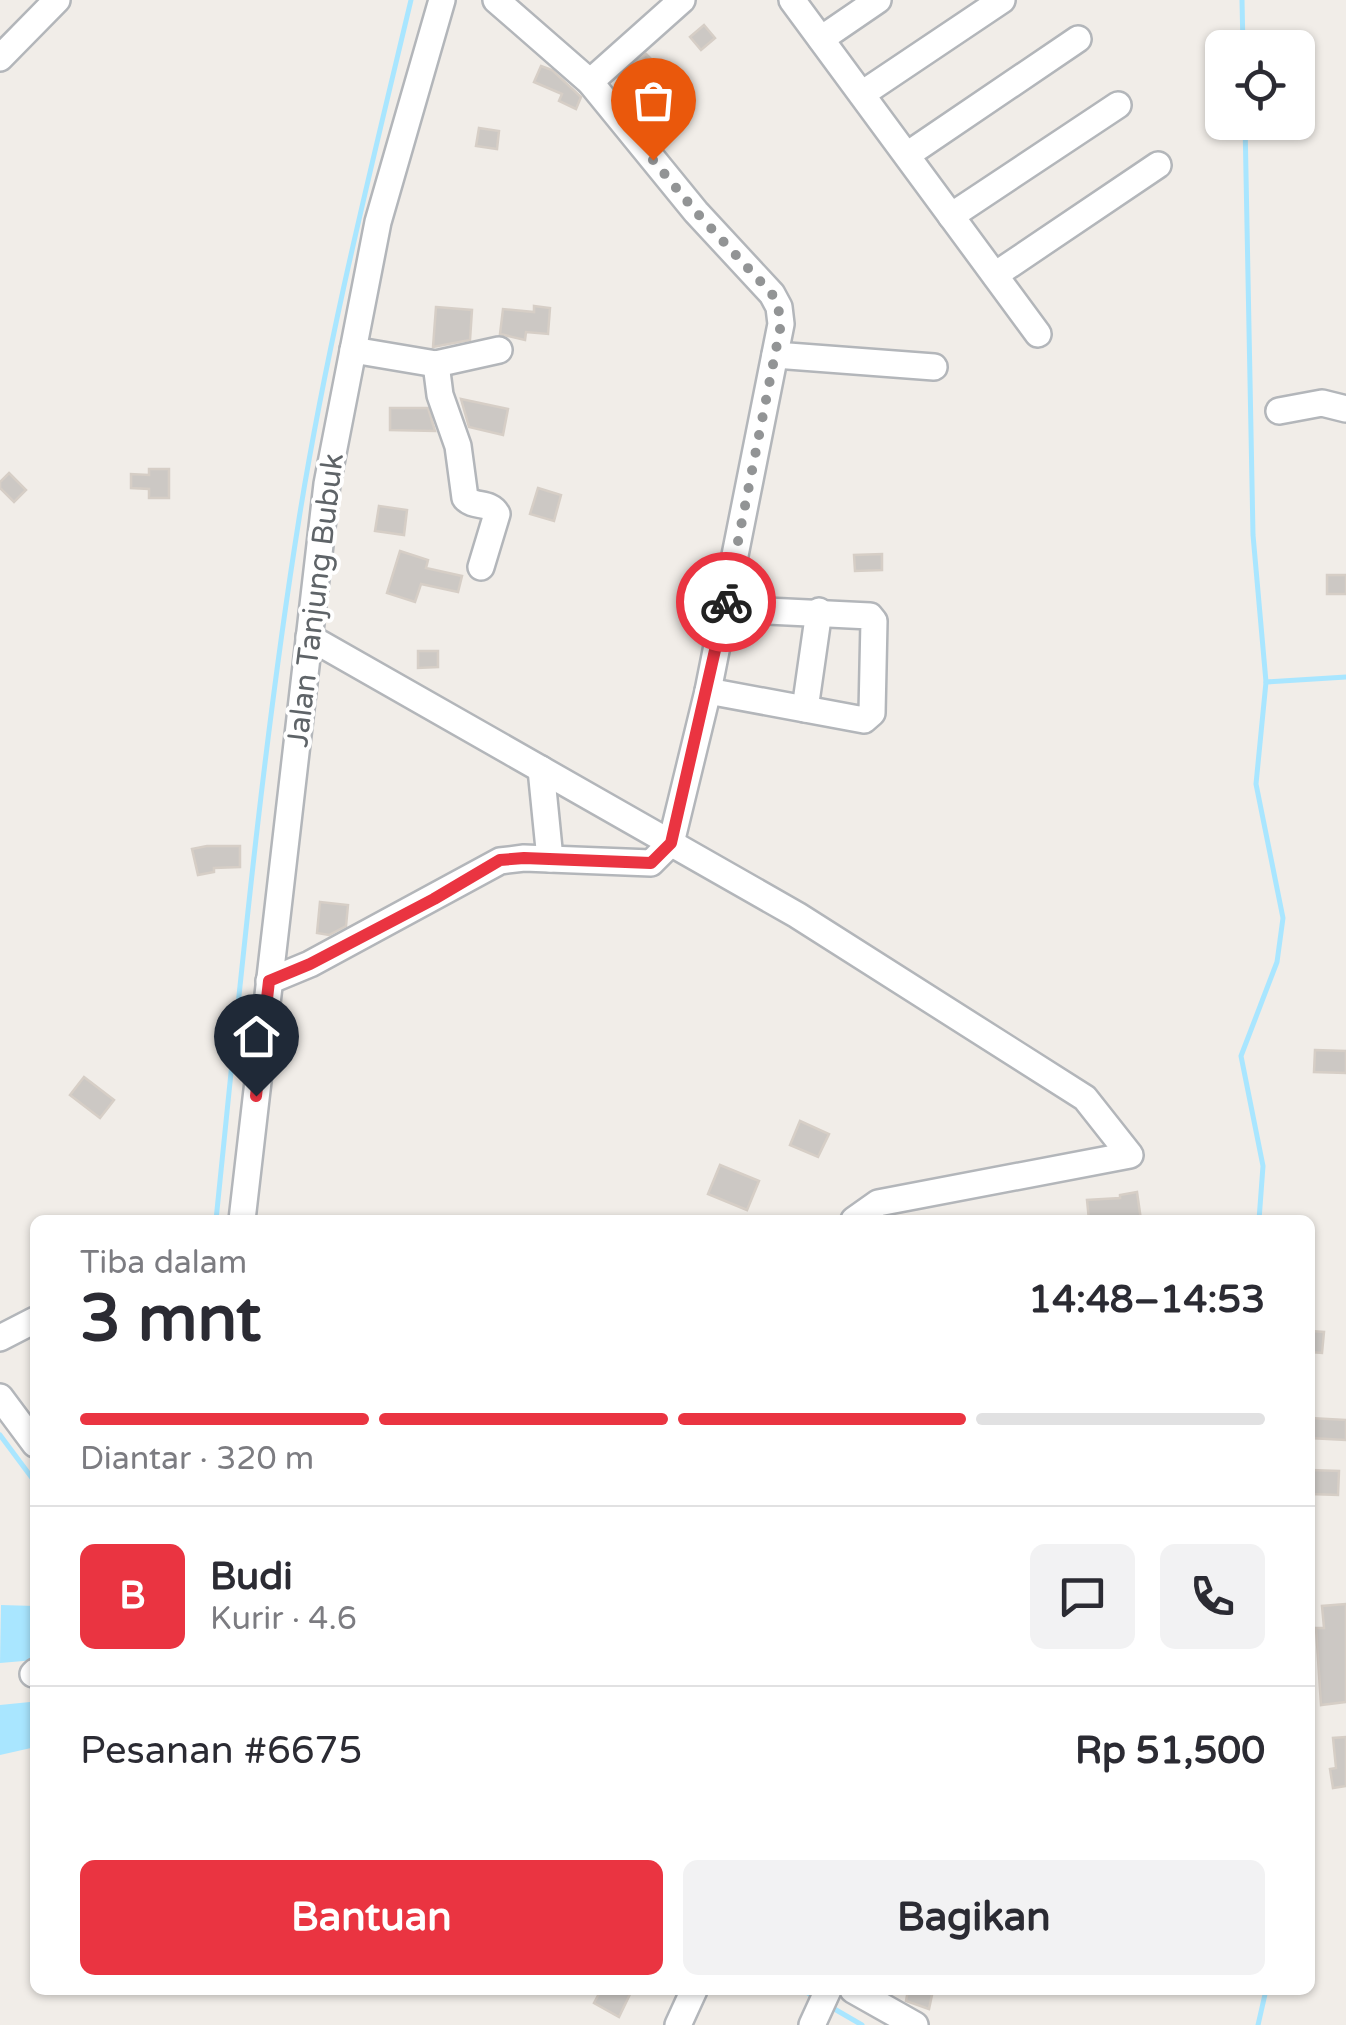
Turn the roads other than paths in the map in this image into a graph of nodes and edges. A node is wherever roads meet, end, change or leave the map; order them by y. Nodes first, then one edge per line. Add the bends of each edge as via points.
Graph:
1 (442, 0) edge
2 (496, 0) edge
3 (682, 0) edge
4 (792, 0) edge
5 (878, 0) edge
6 (1002, 0) edge
7 (52, 1) edge
8 (821, 38) junction
9 (1078, 38) dead end
10 (1, 54) edge
11 (590, 82) junction
12 (862, 94) junction
13 (1118, 105) dead end
14 (906, 155) junction
15 (1158, 165) dead end
16 (951, 216) junction
17 (995, 275) junction
18 (1038, 334) dead end
19 (353, 350) junction
20 (499, 350) dead end
21 (775, 355) junction
22 (436, 364) junction
23 (934, 367) dead end
24 (1346, 409) edge
25 (1279, 411) dead end
26 (481, 567) dead end
27 (724, 609) junction
28 (818, 612) junction
29 (309, 637) junction
30 (708, 692) junction
31 (805, 709) junction
32 (541, 770) junction
33 (671, 843) junction
34 (550, 859) junction
35 (269, 981) junction
36 (235, 1215) edge
37 (861, 1215) edge
38 (30, 1323) edge
39 (0, 1338) edge
40 (0, 1397) edge
41 (30, 1437) edge
42 (692, 1995) edge
43 (826, 1995) edge
44 (880, 1997) edge
45 (813, 2023) edge
46 (678, 2025) edge
47 (915, 2025) edge

1 - 19 street, Jalan Tanjung Bubuk via 378,222
2 - 11 street
3 - 11 street
4 - 8 street
5 - 8 street
6 - 12 street
7 - 10 street
8 - 12 street
9 - 14 street
11 - 21 street via 772,294 781,324
12 - 14 street
13 - 16 street
14 - 16 street
15 - 17 street
16 - 17 street
17 - 18 street
19 - 22 street
19 - 29 street, Jalan Tanjung Bubuk via 327,484
20 - 22 street
21 - 23 street
21 - 27 street
22 - 26 street via 465,498 490,506 498,518
24 - 25 street via 1322,403
27 - 28 street
27 - 30 street
28 - 31 street
28 - 31 street via 866,613 874,621 872,713 864,720
29 - 32 street
29 - 35 street, Jalan Tanjung Bubuk
30 - 31 street
30 - 33 street
32 - 33 street
32 - 34 street
33 - 34 street via 651,863
33 - 37 street via 1085,1098 1130,1155 878,1203
34 - 35 street via 500,860
35 - 36 street, Jalan Tanjung Bubuk
38 - 39 street
40 - 41 street
42 - 46 street
43 - 45 street
44 - 47 street

